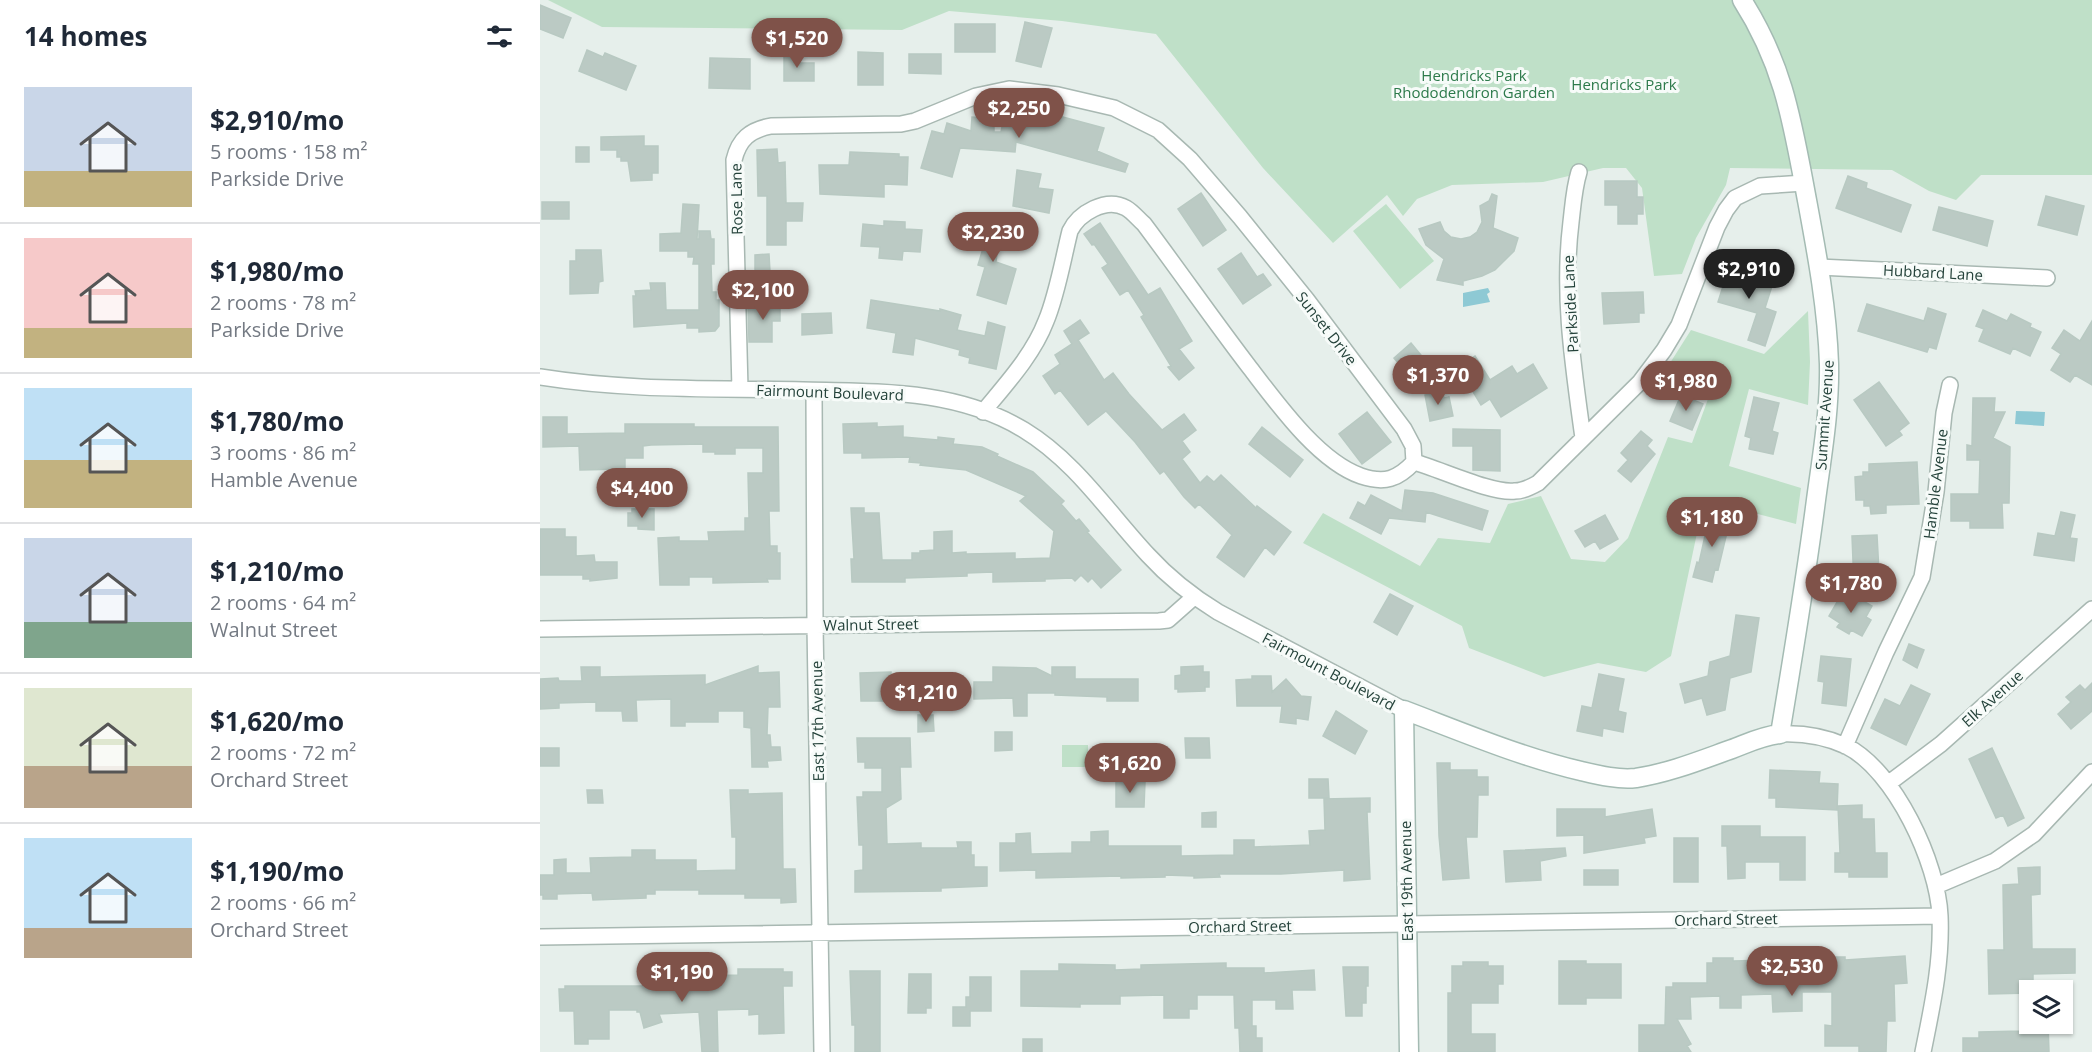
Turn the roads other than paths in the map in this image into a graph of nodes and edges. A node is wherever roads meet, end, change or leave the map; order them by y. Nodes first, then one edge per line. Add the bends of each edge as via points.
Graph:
1 (1742, 0) edge
2 (867, 123) joint
3 (1579, 172) dead end
4 (1804, 183) junction
5 (1819, 267) junction
6 (2047, 278) dead end
7 (540, 377) edge
8 (1950, 385) dead end
9 (740, 389) junction
10 (814, 391) junction
11 (983, 412) junction
12 (1583, 438) junction
13 (1414, 462) junction
14 (1194, 597) junction
15 (2092, 609) edge
16 (815, 625) junction
17 (540, 629) edge
18 (1404, 710) junction
19 (1780, 734) junction
20 (1845, 746) junction
21 (2092, 772) edge
22 (1889, 783) junction
23 (1936, 886) junction
24 (1940, 916) junction
25 (1407, 924) junction
26 (820, 932) junction
27 (540, 937) edge
28 (822, 1052) edge
29 (1409, 1052) edge
30 (1923, 1052) edge

1 - 4 street, Summit Avenue via 1770,49 1784,85
2 - 9 street, Rose Lane via 758,128 745,135 737,148 734,160
2 - 13 street, Sunset Drive via 915,121 976,96 1009,89 1114,108 1158,130 1190,159 1314,310 1404,429 1413,446
3 - 12 street, Parkside Lane via 1567,254 1567,297
4 - 5 street, Summit Avenue
4 - 12 street via 1760,186 1735,198 1717,227 1683,316 1664,351 1640,382
5 - 6 street, Hubbard Lane
5 - 19 street, Summit Avenue via 1828,330 1826,431
7 - 9 street, Fairmount Boulevard via 620,386
8 - 20 street, Hamble Avenue via 1922,578
9 - 10 street, Fairmount Boulevard
10 - 11 street, Fairmount Boulevard via 911,394
10 - 16 street, East 17th Avenue
11 - 13 street via 1016,372 1046,322 1074,222 1096,208 1117,205 1144,224 1279,406 1320,449 1360,475 1378,480 1399,476
11 - 14 street, Fairmount Boulevard via 1021,428 1062,458 1148,555
12 - 13 street via 1538,483 1516,491 1489,488
14 - 16 street, Walnut Street via 1168,620 1159,621
14 - 18 street, Fairmount Boulevard
15 - 22 street, Elk Avenue via 1941,744
16 - 17 street, Walnut Street
16 - 26 street, East 17th Avenue
18 - 19 street, Fairmount Boulevard via 1528,756 1616,777 1651,775
18 - 25 street, East 19th Avenue
19 - 20 street, Fairmount Boulevard via 1800,733
20 - 22 street, Fairmount Boulevard
21 - 23 street via 2034,834 1995,861
22 - 23 street, Fairmount Boulevard via 1917,833
23 - 24 street, Fairmount Boulevard
24 - 25 street, Orchard Street
24 - 30 street, Fairmount Boulevard via 1936,988
25 - 26 street, Orchard Street
25 - 29 street, East 19th Avenue
26 - 27 street, Orchard Street
26 - 28 street, East 17th Avenue

